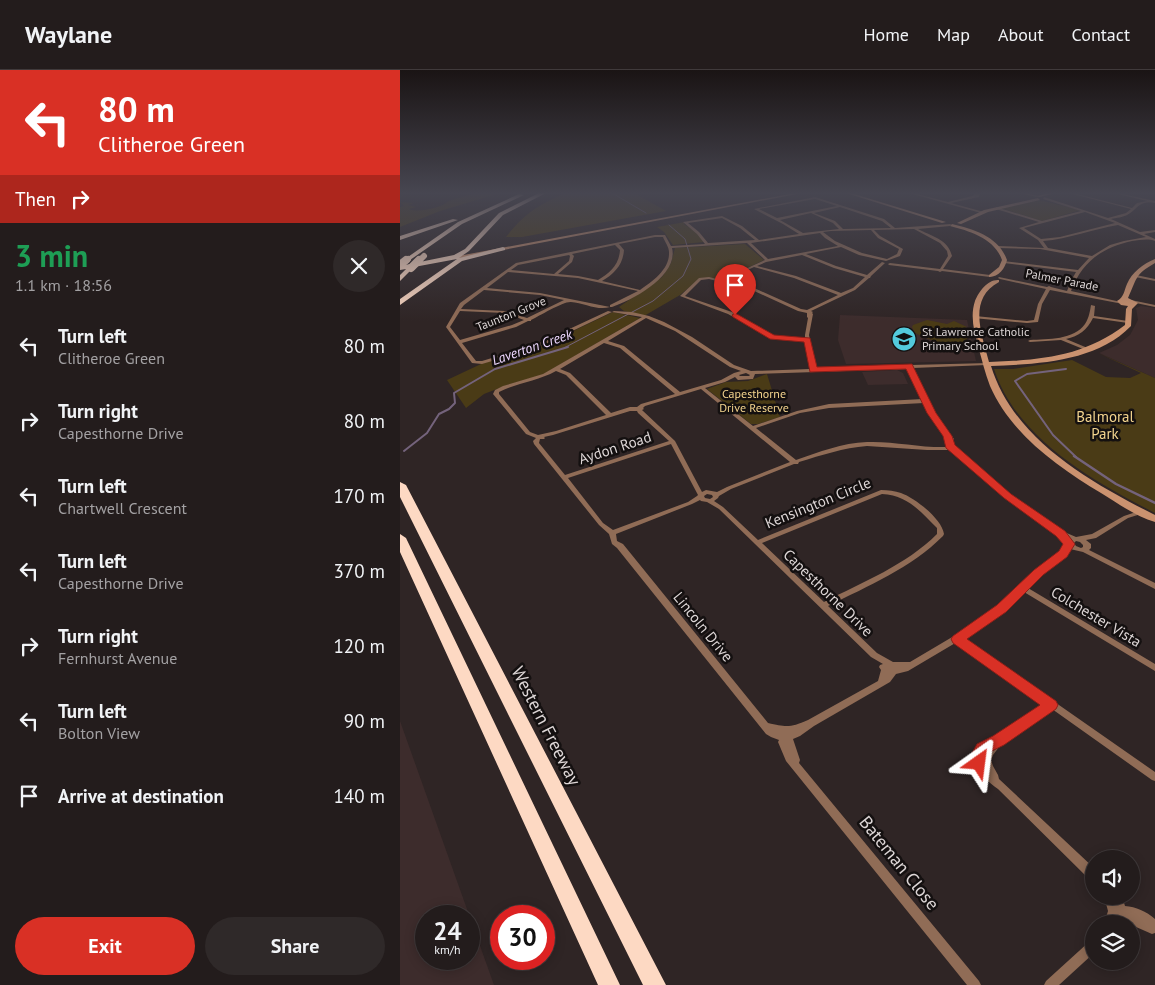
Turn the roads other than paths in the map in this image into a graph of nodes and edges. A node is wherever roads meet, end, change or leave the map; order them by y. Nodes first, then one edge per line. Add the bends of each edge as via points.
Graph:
1 (441, 236) edge
2 (451, 236) edge
3 (480, 236) edge
4 (558, 236) edge
5 (572, 236) edge
6 (699, 236) edge
7 (752, 236) edge
8 (791, 236) edge
9 (825, 236) edge
10 (877, 236) edge
11 (929, 236) edge
12 (982, 236) edge
13 (1035, 236) edge
14 (1067, 236) edge
15 (1145, 236) edge
16 (1150, 238) junction
17 (1040, 240) junction
18 (1155, 240) edge
19 (758, 241) junction
20 (748, 242) junction
21 (472, 244) junction
22 (616, 244) junction
23 (707, 244) junction
24 (670, 245) junction
25 (842, 246) junction
26 (486, 247) junction
27 (999, 247) junction
28 (503, 249) joint
29 (1046, 249) junction
30 (467, 250) junction
31 (568, 253) junction
32 (803, 254) junction
33 (438, 255) junction
34 (1092, 257) junction
35 (457, 259) junction
36 (770, 260) junction
37 (1155, 261) edge
38 (888, 262) junction
39 (1004, 262) junction
40 (400, 265) edge
41 (752, 266) junction
42 (940, 270) junction
43 (508, 271) junction
44 (1078, 272) junction
45 (556, 274) junction
46 (1136, 276) junction
47 (869, 277) junction
48 (998, 278) junction
49 (400, 279) edge
50 (989, 279) junction
51 (1155, 280) edge
52 (599, 281) junction
53 (724, 281) junction
54 (1049, 287) junction
55 (487, 288) junction
56 (641, 291) junction
57 (1070, 292) junction
58 (842, 295) junction
59 (569, 300) junction
60 (1127, 302) junction
61 (400, 303) edge
62 (1093, 306) dead end
63 (1155, 306) edge
64 (612, 308) junction
65 (458, 310) junction
66 (811, 311) junction
67 (1092, 316) junction
68 (645, 317) junction
69 (975, 317) junction
70 (529, 320) junction
71 (1128, 322) junction
72 (1062, 338) junction
73 (807, 340) junction
74 (604, 341) junction
75 (1030, 341) dead end
76 (460, 342) junction
77 (1088, 350) junction
78 (987, 364) junction
79 (909, 366) junction
80 (734, 367) junction
81 (556, 369) junction
82 (813, 370) junction
83 (749, 374) junction
84 (737, 376) junction
85 (701, 388) junction
86 (679, 394) junction
87 (925, 401) junction
88 (641, 409) junction
89 (610, 415) junction
90 (752, 428) junction
91 (540, 437) junction
92 (673, 442) junction
93 (952, 447) junction
94 (796, 463) junction
95 (564, 477) junction
96 (400, 485) edge
97 (708, 496) junction
98 (1139, 510) junction
99 (1155, 519) edge
100 (615, 531) junction
101 (1094, 536) junction
102 (400, 538) edge
103 (1073, 542) junction
104 (757, 543) junction
105 (1085, 548) junction
106 (1063, 554) junction
107 (1155, 586) edge
108 (1023, 588) junction
109 (822, 606) junction
110 (958, 639) junction
111 (890, 668) junction
112 (1155, 668) edge
113 (1051, 705) junction
114 (786, 736) junction
115 (1155, 777) edge
116 (1085, 868) edge
117 (1120, 914) edge
118 (1155, 928) edge
119 (1085, 953) edge
120 (609, 985) edge
121 (655, 985) edge
122 (975, 985) edge
123 (1050, 985) edge

1 - 40 highway, bridge
2 - 49 highway, bridge
3 - 21 highway
4 - 26 street
5 - 28 street
6 - 23 street
7 - 19 street
8 - 19 street
9 - 25 street
10 - 38 street via 900,248 901,253
11 - 42 street via 949,249 950,256
12 - 27 street
13 - 17 street
14 - 17 street
15 - 16 street
16 - 18 street
16 - 34 street via 1125,242
17 - 29 street
19 - 20 street
20 - 23 street
20 - 36 street
21 - 26 highway
21 - 30 highway
22 - 24 street via 660,236
22 - 31 street
22 - 52 street via 622,250 620,260 612,272
23 - 24 street
24 - 56 street via 666,268
25 - 32 street
25 - 38 street
26 - 30 street
27 - 29 street
27 - 39 street
28 - 35 highway
29 - 34 street
30 - 33 highway
30 - 35 highway
31 - 43 street via 525,262
31 - 45 street via 572,256 571,261
32 - 36 street
32 - 47 street
33 - 35 highway
33 - 40 highway
34 - 44 street
35 - 40 highway
35 - 61 highway
36 - 41 street
37 - 46 street
38 - 42 street
38 - 47 street
39 - 44 street
39 - 48 street
41 - 53 street
41 - 58 street
42 - 50 street
43 - 45 street
43 - 55 street
44 - 57 street
45 - 52 street
46 - 51 street
46 - 60 street via 1130,284
47 - 58 street
48 - 50 street
48 - 54 street, Palmer Parade
50 - 69 street
52 - 56 street
53 - 66 street
53 - 73 street via 707,278 682,297 730,313 772,337
54 - 57 street, Palmer Parade
54 - 69 street via 1036,321
55 - 59 street
55 - 65 street
56 - 64 street
57 - 60 street, Palmer Parade
58 - 66 street
59 - 64 street
59 - 70 street, Taunton Grove
60 - 63 street
60 - 71 street
62 - 67 street
64 - 68 street
64 - 76 street via 571,331 495,360 474,362
65 - 70 street via 506,312
65 - 76 street via 448,327
66 - 73 street
67 - 71 street
67 - 72 street via 1085,329
68 - 74 street
68 - 80 street via 681,330
69 - 78 street
70 - 76 street, Taunton Grove
71 - 77 street via 1128,326 1109,341
72 - 75 street
72 - 77 street
73 - 82 street
74 - 81 street
74 - 86 street via 622,347
77 - 78 street via 1048,359
78 - 79 street
78 - 98 street via 998,395 1032,438 1067,465
79 - 82 street
79 - 87 street
80 - 83 street
80 - 84 street
81 - 89 street via 568,374
81 - 91 street via 502,392 501,398 532,436
82 - 83 street
83 - 84 street
83 - 84 street via 747,379
84 - 85 street
85 - 86 street
85 - 90 street
86 - 88 street
87 - 90 street via 829,406
87 - 93 street
88 - 89 street
88 - 92 street
89 - 91 street
90 - 94 street
91 - 95 street, Lincoln Drive via 540,447
92 - 95 street, Aydon Road
92 - 97 street via 691,478
93 - 94 street via 856,445
93 - 103 street via 1008,496
94 - 97 street
95 - 100 street, Lincoln Drive via 603,527
96 - 121 highway, Western Freeway
97 - 100 street
97 - 104 street, Capesthorne Drive
98 - 99 street
98 - 101 street
100 - 114 street, Lincoln Drive via 614,542 765,726 773,734
101 - 103 street
101 - 105 street
102 - 120 highway
103 - 105 street
103 - 106 street
104 - 109 street, Capesthorne Drive
104 - 109 street, Kensington Circle via 881,492 895,492 907,497 940,528 941,534 933,542 894,570
105 - 106 street
105 - 107 street
106 - 108 street
108 - 110 street via 1002,609
108 - 112 street, Colchester Vista
109 - 111 street, Capesthorne Drive via 880,664
110 - 111 street via 900,671
110 - 113 street
111 - 114 street via 891,676 882,683 811,723 800,733
113 - 115 street
113 - 116 street via 999,740 986,761 1001,786
114 - 122 street, Bateman Close via 786,753
117 - 118 street
119 - 123 street

